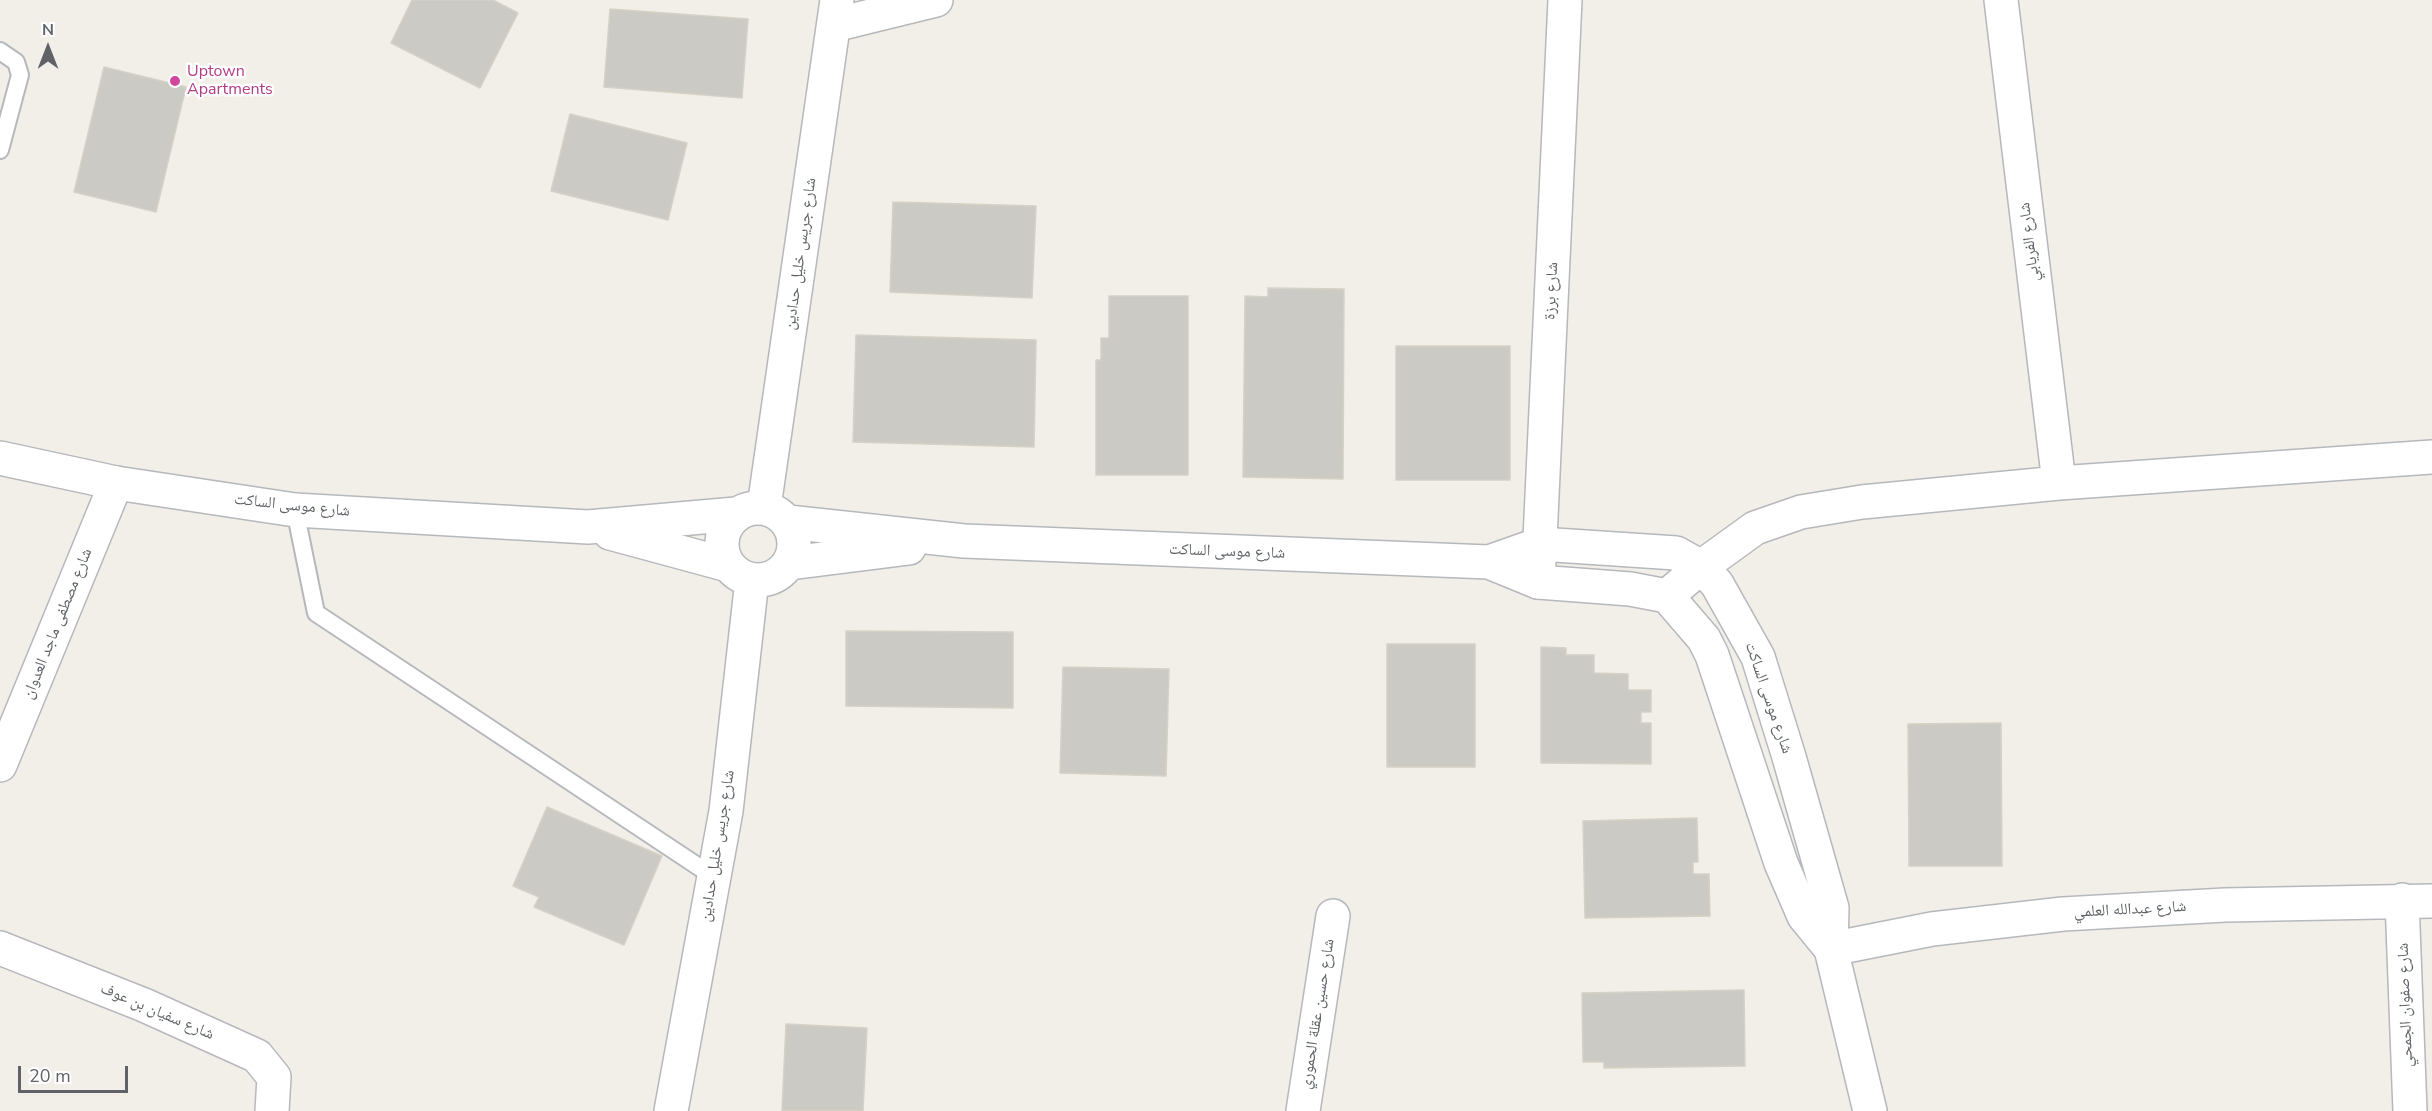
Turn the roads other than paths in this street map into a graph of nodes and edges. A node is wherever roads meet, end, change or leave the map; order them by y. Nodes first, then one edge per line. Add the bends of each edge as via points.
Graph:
1 (936, 0) edge
2 (1566, 0) edge
3 (2001, 0) edge
4 (835, 13) edge
5 (0, 51) edge
6 (0, 150) edge
7 (2432, 457) edge
8 (0, 458) edge
9 (116, 483) junction
10 (2059, 483) junction
11 (295, 510) junction
12 (763, 514) junction
13 (588, 527) junction
14 (964, 541) junction
15 (1540, 544) junction
16 (1489, 562) junction
17 (790, 563) junction
18 (1701, 567) junction
19 (740, 573) junction
20 (1538, 582) junction
21 (1667, 597) junction
22 (0, 765) edge
23 (714, 877) junction
24 (2417, 900) edge
25 (1334, 916) dead end
26 (0, 948) edge
27 (1831, 950) junction
28 (272, 1111) edge
29 (671, 1111) edge
30 (1303, 1111) edge
31 (1870, 1111) edge
32 (2410, 1111) edge

1 - 4 street
2 - 15 street, شارع برزة
3 - 10 street, شارع الفريابي
4 - 12 street, شارع جريس خليل حدادين
5 - 6 lane via 16,62 20,75
7 - 10 street
8 - 9 street, شارع موسى الساكت
9 - 11 street, شارع موسى الساكت
9 - 22 street, شارع مصطفى ماجد العدوان
10 - 18 street via 1862,502 1801,512 1755,528
11 - 13 street, شارع موسى الساكت
11 - 23 lane via 316,613
12 - 13 street, شارع موسى الساكت
12 - 14 street, شارع موسى الساكت
12 - 17 street via 794,535 795,550
12 - 19 street via 726,525 722,553
13 - 19 street, شارع موسى الساكت
14 - 16 street, شارع موسى الساكت
14 - 17 street, شارع موسى الساكت
15 - 16 street, شارع موسى الساكت
15 - 18 street, شارع موسى الساكت via 1676,553
15 - 20 street, شارع برزة
16 - 20 street, شارع موسى الساكت
17 - 19 street via 766,579
18 - 21 street
18 - 27 street, شارع موسى الساكت via 1717,584 1758,657 1832,908
19 - 23 street, شارع جريس خليل حدادين via 726,811
20 - 21 street, شارع موسى الساكت via 1630,589
21 - 27 street, شارع موسى الساكت via 1704,639 1712,655 1781,863 1804,916
23 - 29 street, شارع جريس خليل حدادين
24 - 27 street, شارع عبدالله العلمي via 2225,904 2063,914 1932,929
24 - 32 street, شارع صفوان الجمحي
25 - 30 street, شارع حسين عقلة الحموري
26 - 28 street, شارع سفيان بن عوف via 144,1005 257,1056 274,1077
27 - 31 street, شارع موسى الساكت

